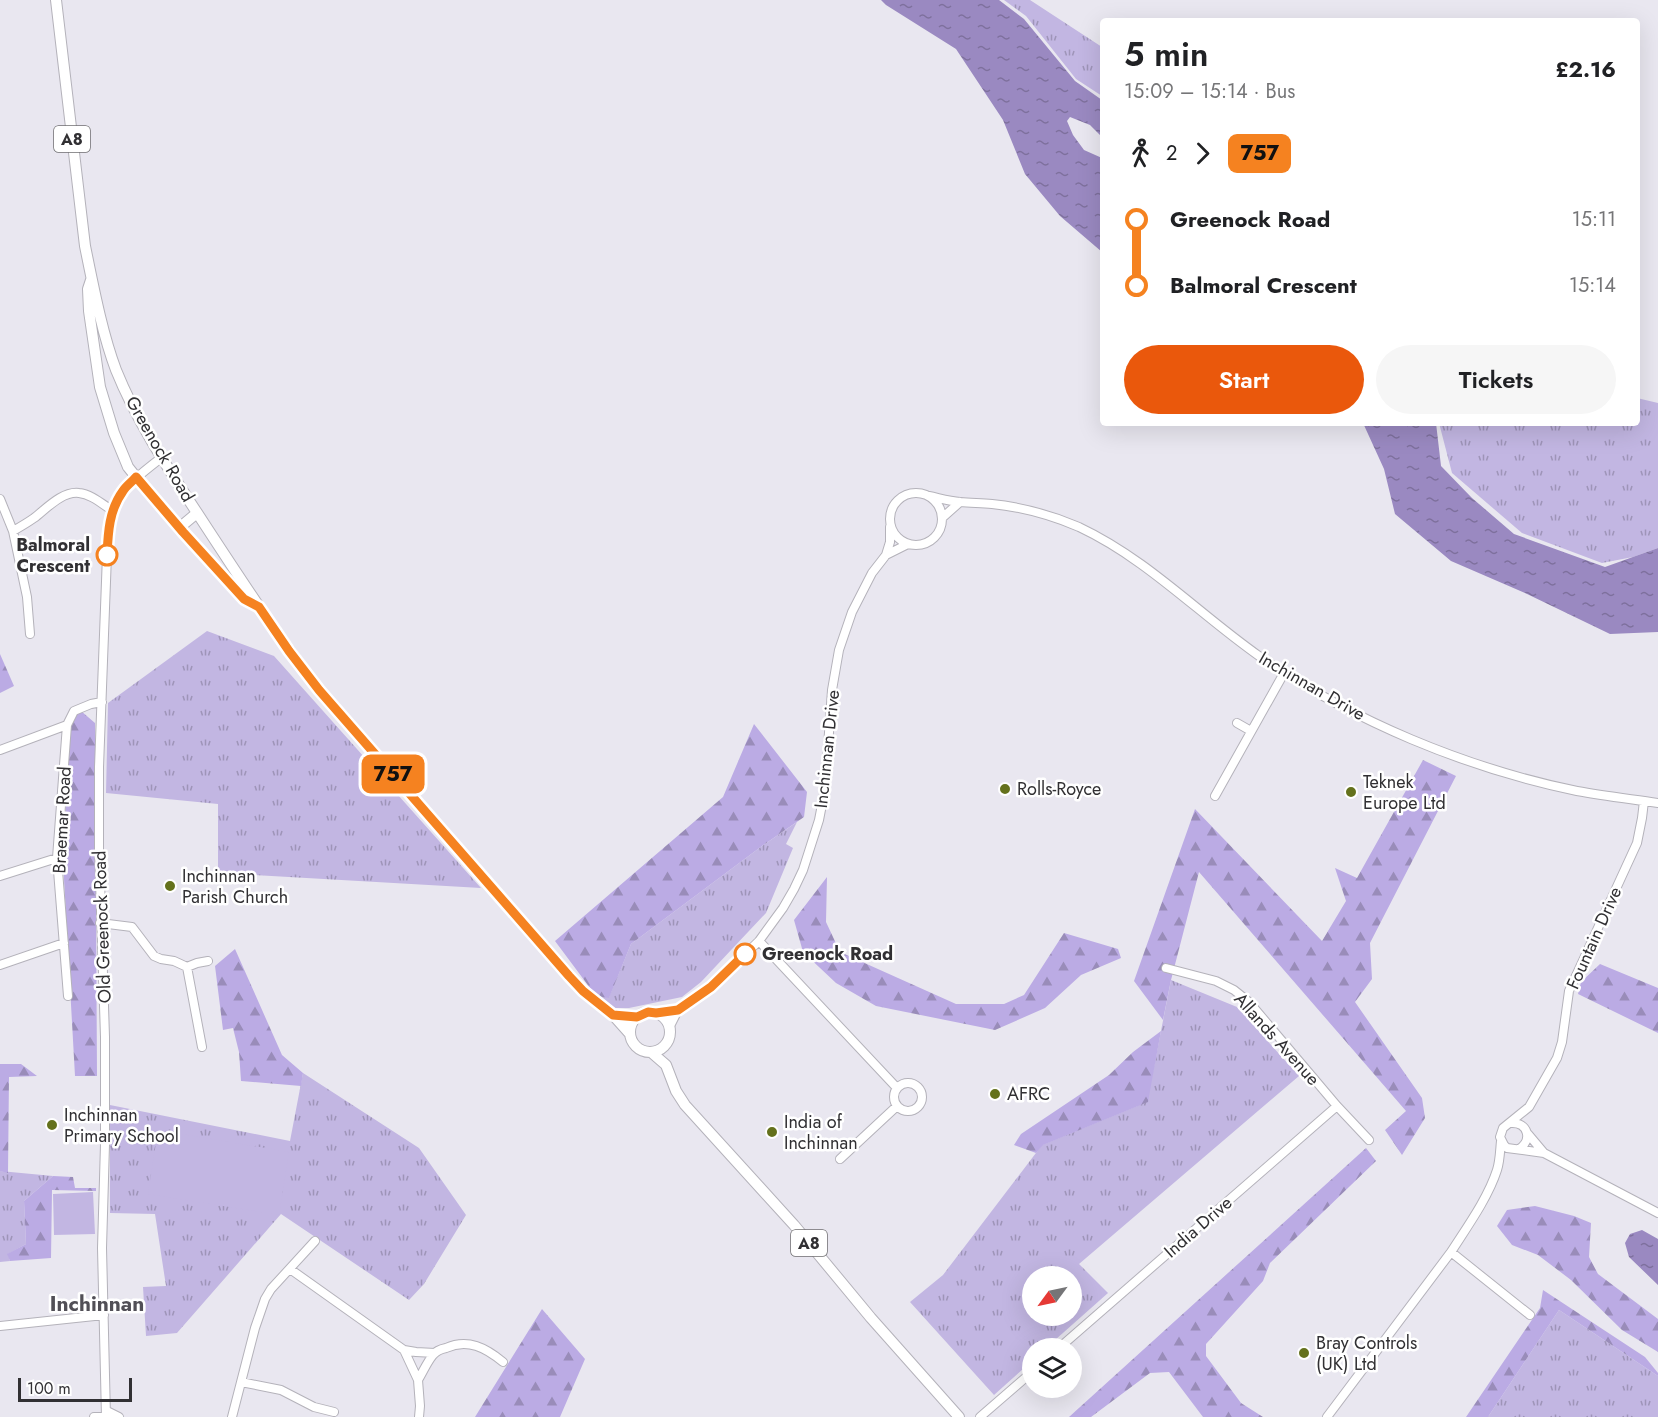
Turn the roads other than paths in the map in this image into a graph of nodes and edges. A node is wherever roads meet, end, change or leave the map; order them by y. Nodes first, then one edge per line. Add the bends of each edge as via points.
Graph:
1 (56, 0) edge
2 (92, 277) junction
3 (162, 458) junction
4 (136, 477) junction
5 (929, 496) junction
6 (0, 499) edge
7 (960, 502) junction
8 (112, 511) junction
9 (197, 513) junction
10 (942, 518) junction
11 (890, 526) junction
12 (181, 530) junction
13 (13, 531) junction
14 (908, 544) junction
15 (886, 555) junction
16 (259, 607) junction
17 (30, 634) dead end
18 (1284, 673) junction
19 (102, 702) junction
20 (1237, 723) dead end
21 (67, 725) junction
22 (1251, 731) junction
23 (0, 750) edge
24 (1215, 796) dead end
25 (1644, 801) junction
26 (1658, 803) edge
27 (57, 858) junction
28 (0, 876) edge
29 (100, 923) junction
30 (759, 941) junction
31 (64, 943) junction
32 (208, 961) dead end
33 (0, 964) edge
34 (187, 967) junction
35 (1166, 968) dead end
36 (68, 996) dead end
37 (678, 1010) junction
38 (656, 1013) junction
39 (613, 1015) junction
40 (637, 1017) junction
41 (669, 1028) junction
42 (630, 1034) junction
43 (667, 1042) junction
44 (202, 1047) dead end
45 (651, 1052) junction
46 (666, 1065) junction
47 (897, 1088) junction
48 (897, 1106) junction
49 (1337, 1106) junction
50 (1529, 1107) junction
51 (1511, 1123) junction
52 (1527, 1132) junction
53 (1369, 1140) dead end
54 (1501, 1141) junction
55 (1517, 1150) junction
56 (1544, 1153) junction
57 (840, 1159) dead end
58 (1498, 1168) junction
59 (1658, 1212) edge
60 (315, 1241) dead end
61 (1451, 1252) junction
62 (290, 1269) junction
63 (1530, 1315) dead end
64 (104, 1316) junction
65 (0, 1326) edge
66 (1070, 1338) edge
67 (404, 1350) junction
68 (435, 1353) junction
69 (504, 1362) dead end
70 (418, 1380) junction
71 (1022, 1381) edge
72 (241, 1382) junction
73 (334, 1412) dead end
74 (106, 1415) edge
75 (94, 1417) edge
76 (119, 1417) edge
77 (232, 1417) edge
78 (419, 1417) edge
79 (959, 1417) edge
80 (981, 1417) edge
81 (1327, 1417) edge

1 - 2 main road, Greenock Road / A8
2 - 3 main road, Greenock Road / A8 via 116,368
2 - 4 main road, Greenock Road / A8 via 89,311 100,387 114,433
3 - 4 street, Old Greenock Road
3 - 9 main road, Greenock Road / A8
4 - 8 street, Old Greenock Road via 123,490
4 - 12 main road, Greenock Road / A8
5 - 7 street, Inchinnan Drive
5 - 10 street via 936,501
5 - 11 street via 921,492 903,495 891,509
6 - 13 street
7 - 10 street
7 - 18 street, Inchinnan Drive via 1020,508 1060,520 1104,540 1153,572
8 - 13 street via 91,497 71,494
8 - 19 street, Old Greenock Road
9 - 12 main road
9 - 16 main road, Greenock Road / A8
10 - 14 street via 933,538 926,543
11 - 14 street
11 - 15 street, Inchinnan Drive
12 - 16 main road, Greenock Road / A8 via 244,599
13 - 17 street via 27,597
14 - 15 street, Inchinnan Drive
15 - 30 street, Inchinnan Drive via 852,612 839,650 825,789 814,839 794,889
16 - 39 main road, Greenock Road / A8 via 319,690 583,991
18 - 22 street
18 - 25 street, Inchinnan Drive via 1384,727 1469,761 1557,786
19 - 21 street via 74,711
19 - 29 street, Old Greenock Road
20 - 22 street
21 - 23 street
21 - 27 street, Braemar Road
22 - 24 street
25 - 26 street, Inchinnan Drive
25 - 50 street, Fountain Drive via 1637,843 1569,991 1557,1058
27 - 28 street
27 - 31 street, Braemar Road
29 - 34 street via 132,927 154,956
29 - 64 street, Old Greenock Road via 105,1037
30 - 37 street, Inchinnan Drive via 711,987
30 - 47 street
31 - 33 street
31 - 36 street, Braemar Road
32 - 34 street
34 - 44 street
35 - 49 street, Allands Avenue via 1216,981 1249,1002
37 - 38 street, Inchinnan Drive
37 - 41 street, Inchinnan Drive
38 - 40 main road
38 - 41 main road
39 - 40 main road
39 - 42 main road, Greenock Road / A8
40 - 42 main road
41 - 43 main road, A8
42 - 45 main road, A8 via 637,1047
43 - 45 main road
43 - 46 main road, A8
45 - 46 main road, A8
46 - 79 main road, A8 via 685,1105
47 - 48 street
47 - 48 street via 905,1083 914,1084 922,1095 921,1104 914,1110 904,1111
48 - 57 street
49 - 53 street, Allands Avenue
49 - 66 street, India Drive
50 - 51 street, Fountain Drive
50 - 52 street, Fountain Drive
51 - 52 street via 1520,1124
51 - 54 street via 1503,1128
52 - 55 street via 1525,1144
52 - 56 street
54 - 55 street via 1507,1148
54 - 58 street
55 - 56 street
55 - 58 street
56 - 59 street
58 - 61 street
60 - 62 street
61 - 63 street
61 - 81 street
62 - 67 street
62 - 72 street via 265,1299
64 - 65 street
64 - 74 street, Old Greenock Road
67 - 68 street
67 - 70 street
68 - 69 street via 465,1343 489,1351
68 - 70 street
70 - 78 street
71 - 80 street
72 - 73 street via 281,1390 314,1407
72 - 77 street
74 - 75 street
74 - 76 street

